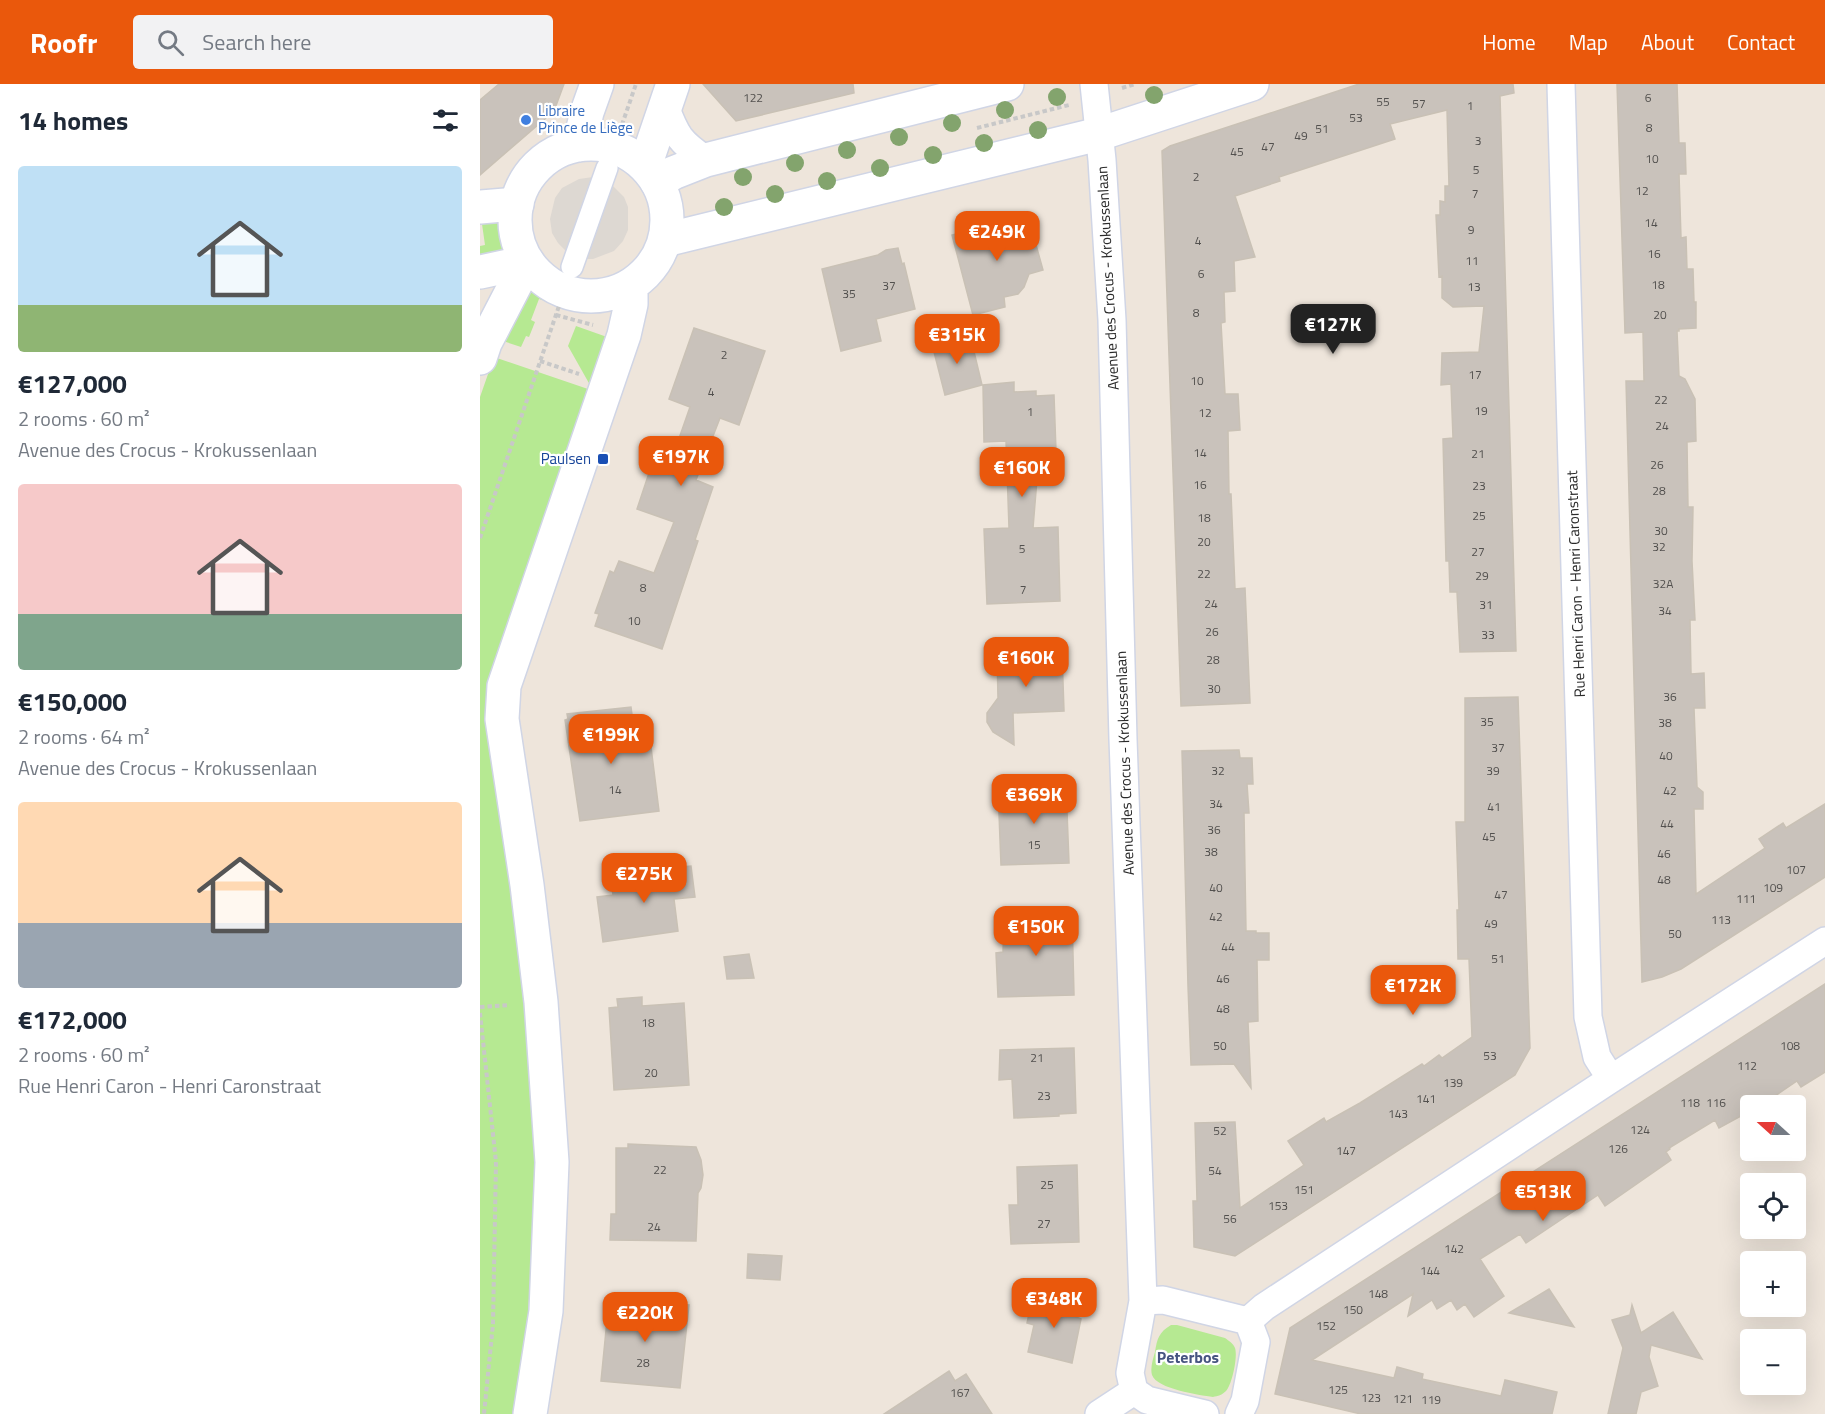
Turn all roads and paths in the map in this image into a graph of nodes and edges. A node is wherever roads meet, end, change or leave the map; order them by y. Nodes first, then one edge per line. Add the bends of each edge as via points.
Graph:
1 (597, 84) edge
2 (636, 84) edge
3 (1007, 84) edge
4 (1094, 84) edge
5 (1252, 84) edge
6 (1561, 84) edge
7 (669, 95) edge
8 (1099, 134) junction
9 (617, 139) dead end
10 (579, 145) junction
11 (706, 160) junction
12 (607, 168) dead end
13 (651, 174) junction
14 (517, 204) junction
15 (480, 207) edge
16 (665, 240) junction
17 (527, 262) junction
18 (572, 267) dead end
19 (480, 272) edge
20 (631, 285) junction
21 (560, 303) dead end
22 (556, 315) junction
23 (599, 327) dead end
24 (482, 338) edge
25 (480, 538) edge
26 (1825, 941) edge
27 (480, 1012) edge
28 (1611, 1079) junction
29 (1143, 1301) junction
30 (1248, 1321) junction
31 (1134, 1391) junction
32 (484, 1414) edge
33 (530, 1414) edge
34 (1099, 1414) edge
35 (1205, 1414) edge
36 (1239, 1414) edge

1 - 10 main road
2 - 9 path
3 - 11 main road
4 - 8 street, Avenue des Crocus - Krokussenlaan
5 - 8 main road
6 - 28 street, Rue Henri Caron - Henri Caronstraat via 1588,1017 1597,1057
7 - 11 street via 672,126 685,145
7 - 13 main road
8 - 16 main road
8 - 29 street, Avenue des Crocus - Krokussenlaan via 1112,320
10 - 13 main road via 598,144 632,155
10 - 14 main road via 556,152 539,165 525,182
11 - 13 main road via 672,173
12 - 18 street
13 - 16 main road via 667,210
14 - 15 main road
14 - 17 main road via 515,225
16 - 20 main road via 646,273
17 - 19 main road
17 - 20 main road via 549,284 586,297 610,294
17 - 24 main road
20 - 33 main road via 632,304 624,335 504,686 502,719 541,1002 552,1162 546,1311
21 - 22 path
22 - 23 path
22 - 25 path
26 - 28 street
27 - 32 path via 496,1162 494,1324
28 - 30 street
29 - 30 street via 1163,1300
29 - 31 street, Avenue des Crocus - Krokussenlaan via 1130,1373
30 - 36 street via 1256,1342
31 - 34 street
31 - 35 street via 1147,1400

